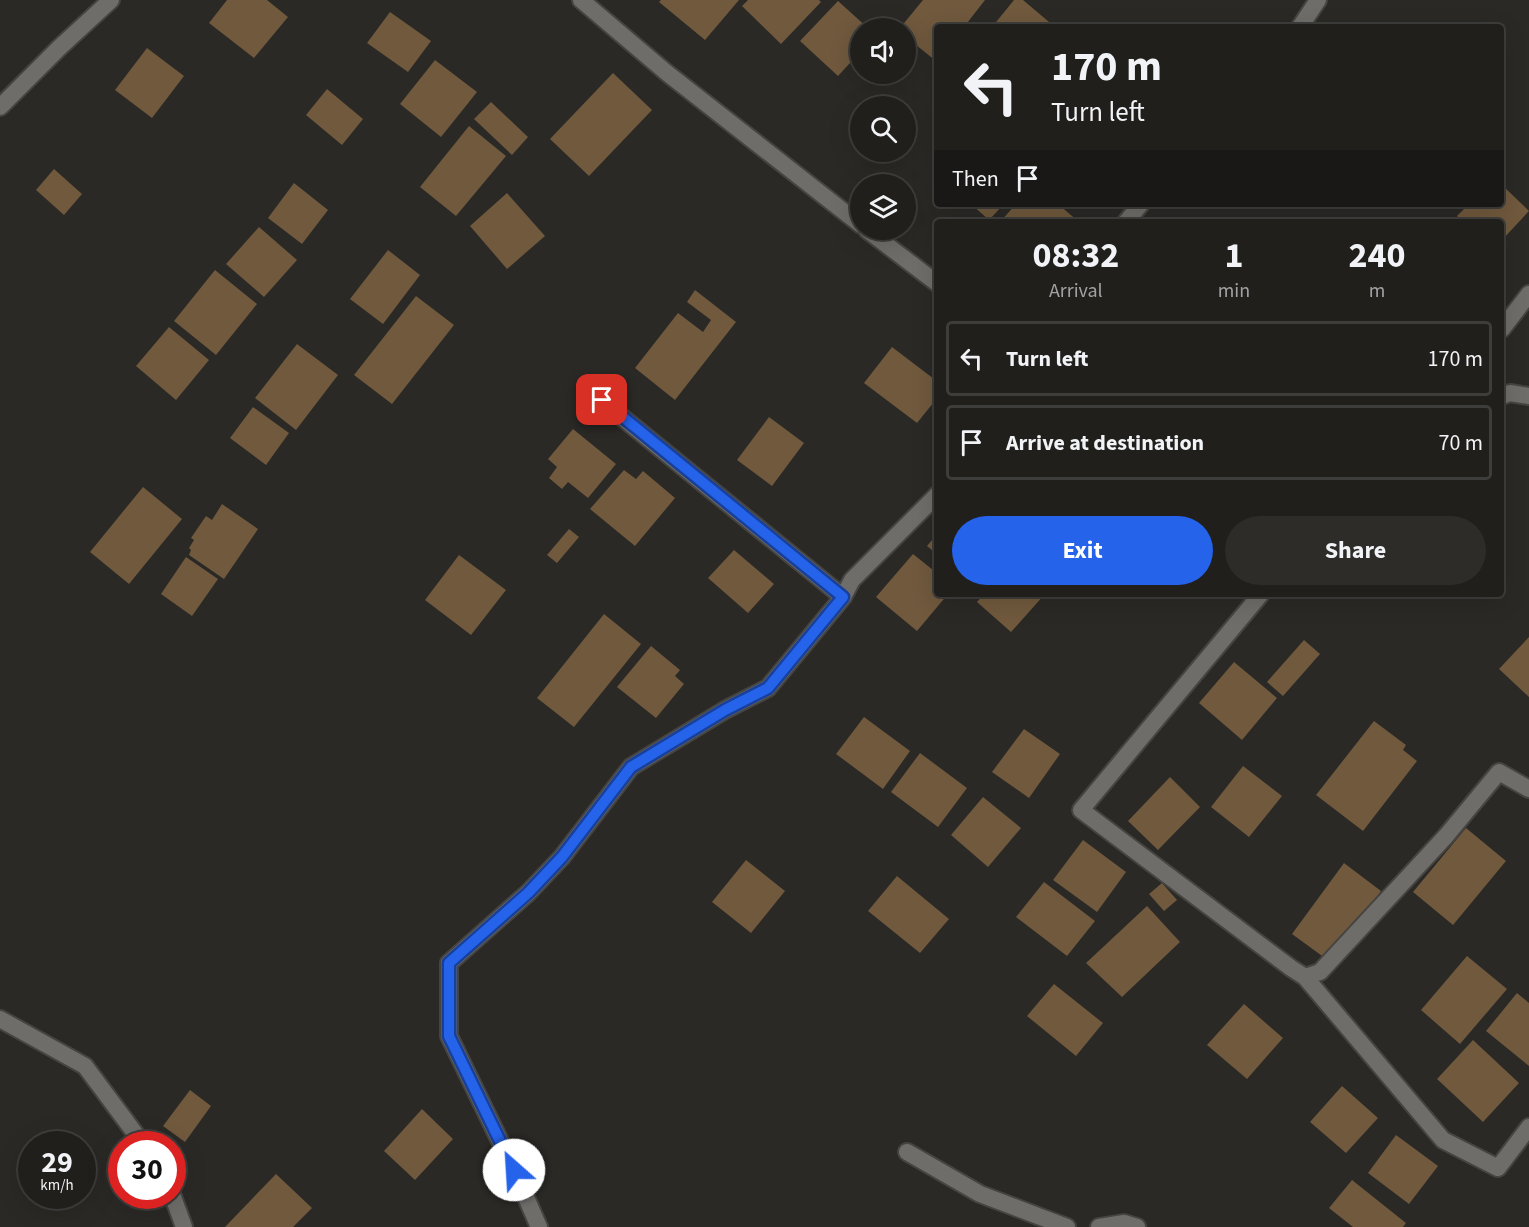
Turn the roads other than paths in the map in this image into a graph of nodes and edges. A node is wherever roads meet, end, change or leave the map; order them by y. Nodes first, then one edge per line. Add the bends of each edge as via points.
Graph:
1 (111, 0) edge
2 (580, 0) edge
3 (1318, 0) edge
4 (1302, 24) edge
5 (0, 107) edge
6 (1138, 207) edge
7 (850, 216) edge
8 (1128, 219) edge
9 (880, 240) edge
10 (934, 281) edge
11 (1529, 294) edge
12 (1504, 326) edge
13 (1504, 395) edge
14 (1529, 396) edge
15 (602, 400) dead end
16 (934, 498) edge
17 (843, 597) junction
18 (1258, 597) edge
19 (1529, 789) edge
20 (1305, 977) junction
21 (0, 1020) edge
22 (1529, 1127) edge
23 (133, 1131) edge
24 (907, 1152) dead end
25 (177, 1209) edge
26 (184, 1227) edge
27 (539, 1227) edge
28 (1067, 1227) edge
29 (1099, 1227) edge
30 (1137, 1227) edge

1 - 5 street
2 - 7 street via 666,73
3 - 4 street
6 - 8 street
9 - 10 street
11 - 12 street
13 - 14 street
15 - 17 street
16 - 17 street via 852,580
17 - 27 street via 768,688 631,767 562,857 449,963 449,1036
18 - 20 street via 1081,810
19 - 20 street via 1499,772 1446,836 1320,972
20 - 22 street via 1443,1140 1498,1168
21 - 23 street via 85,1066
24 - 28 street via 980,1194
25 - 26 street
29 - 30 street via 1124,1223

